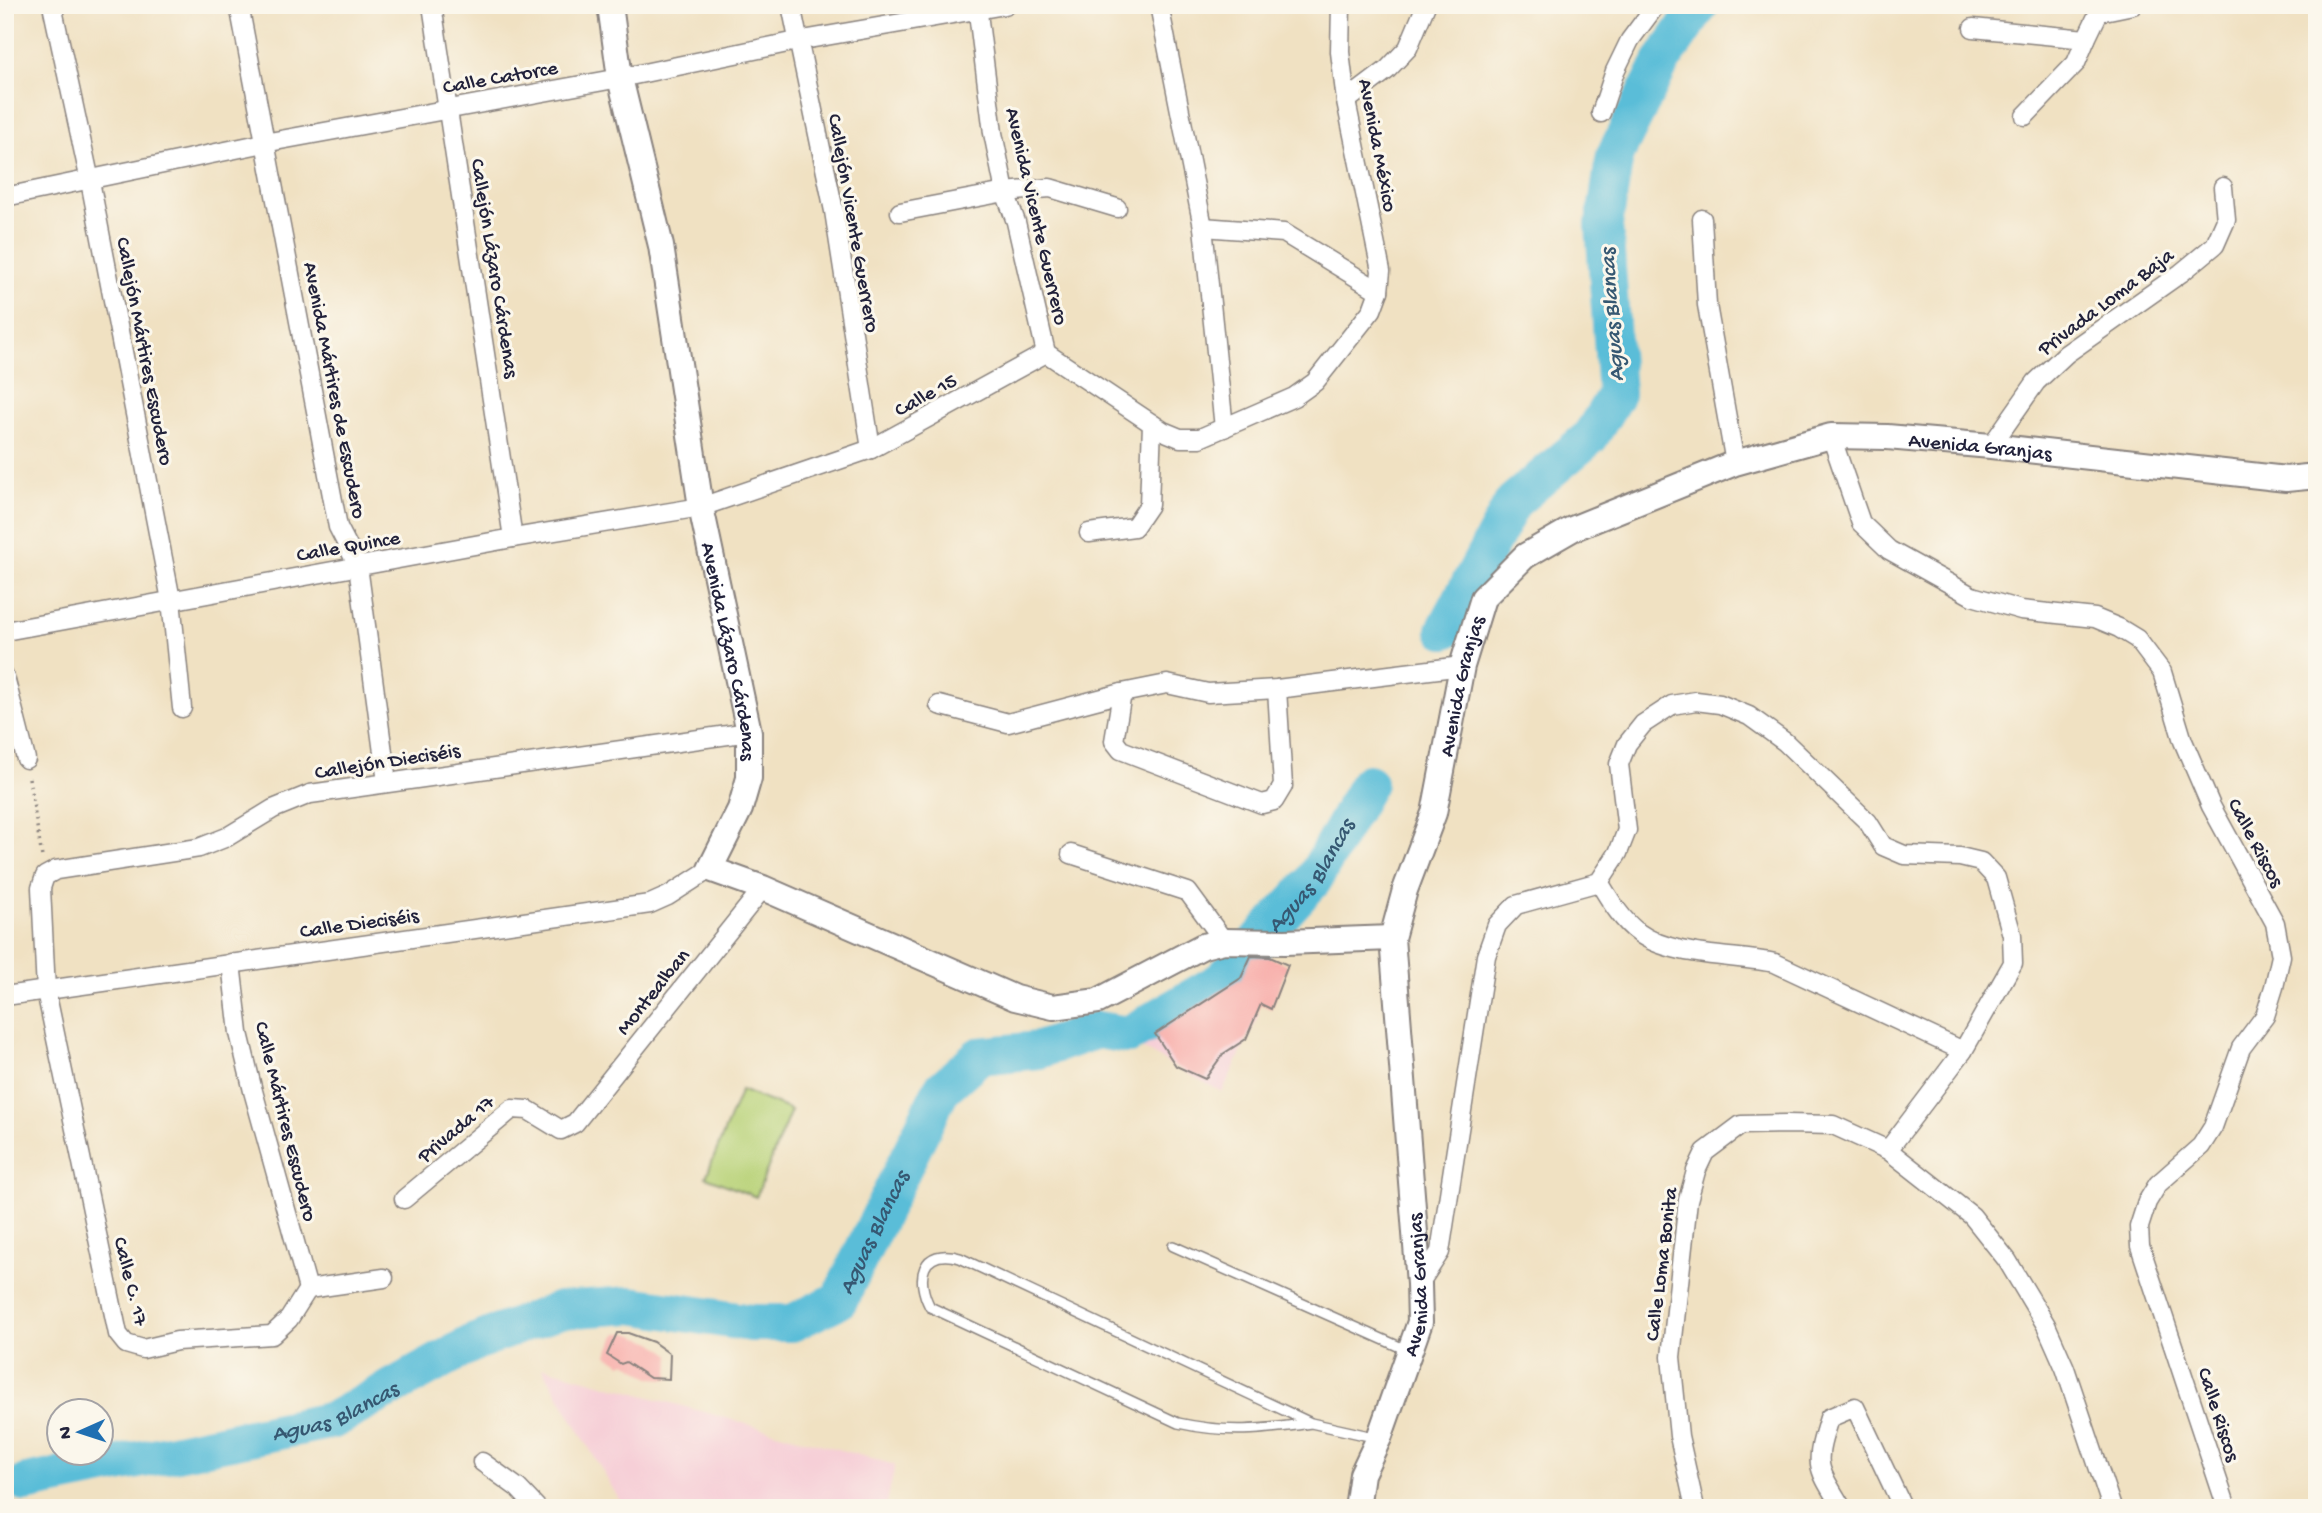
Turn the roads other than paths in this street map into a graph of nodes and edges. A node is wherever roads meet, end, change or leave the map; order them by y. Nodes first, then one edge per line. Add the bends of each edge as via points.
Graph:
1 (52, 5) edge
2 (239, 5) edge
3 (432, 5) edge
4 (610, 5) edge
5 (791, 5) edge
6 (1005, 5) edge
7 (1159, 5) edge
8 (1340, 5) edge
9 (1426, 5) edge
10 (1656, 5) edge
11 (2133, 5) edge
12 (978, 8) edge
13 (2098, 9) edge
14 (1973, 28) dead end
15 (2086, 38) junction
16 (797, 41) junction
17 (621, 78) junction
18 (1346, 101) junction
19 (449, 108) junction
20 (1601, 113) dead end
21 (2025, 116) dead end
22 (264, 143) junction
23 (90, 181) junction
24 (2222, 187) dead end
25 (1005, 192) junction
26 (5, 197) edge
27 (1117, 208) dead end
28 (900, 212) dead end
29 (1702, 219) dead end
30 (1203, 227) junction
31 (1379, 291) junction
32 (1046, 353) junction
33 (1152, 425) junction
34 (1224, 428) junction
35 (1831, 436) junction
36 (1991, 446) junction
37 (871, 450) junction
38 (1735, 463) junction
39 (2317, 476) edge
40 (701, 508) junction
41 (1089, 533) dead end
42 (513, 538) junction
43 (358, 566) junction
44 (171, 600) junction
45 (5, 631) edge
46 (1462, 666) junction
47 (5, 677) edge
48 (1277, 689) junction
49 (1122, 693) junction
50 (939, 705) dead end
51 (182, 708) dead end
52 (748, 733) junction
53 (26, 759) road end
54 (387, 782) junction
55 (1071, 853) dead end
56 (710, 869) junction
57 (1599, 883) junction
58 (763, 888) junction
59 (1392, 938) junction
60 (1224, 941) junction
61 (231, 963) junction
62 (46, 991) junction
63 (5, 996) edge
64 (1963, 1051) junction
65 (575, 1123) joint
66 (1888, 1150) junction
67 (404, 1199) dead end
68 (1173, 1246) dead end
69 (384, 1278) dead end
70 (1419, 1284) junction
71 (308, 1289) junction
72 (1411, 1352) junction
73 (1311, 1423) junction
74 (1378, 1438) junction
75 (482, 1462) dead end
76 (537, 1508) edge
77 (1357, 1508) edge
78 (1695, 1508) edge
79 (1842, 1508) edge
80 (1903, 1508) edge
81 (2112, 1508) edge
82 (2227, 1508) edge

1 - 23 street, Callejón Mártires Escudero
2 - 22 street, Avenida Mártires de Escudero
3 - 19 street, Callejón Lázaro Cárdenas
4 - 17 main road, Avenida Lázaro Cárdenas
5 - 16 street, Callejón Vicente Guerrero
6 - 12 street, Calle Catorce
7 - 30 street
8 - 18 street, Avenida México
9 - 18 street via 1408,48
10 - 20 street via 1630,40
11 - 13 street
12 - 16 street, Calle Catorce
12 - 25 street, Avenida Vicente Guerrero
13 - 15 street
14 - 15 street
15 - 21 street via 2076,63
16 - 17 street, Calle Catorce
16 - 37 street, Callejón Vicente Guerrero via 834,211
17 - 19 street, Calle Catorce
17 - 40 main road, Avenida Lázaro Cárdenas via 661,246
18 - 31 street, Avenida México via 1381,271
19 - 22 street, Calle Catorce
19 - 42 street, Callejón Lázaro Cárdenas
22 - 23 street, Calle Catorce
22 - 43 street, Avenida Mártires de Escudero via 338,527
23 - 26 street, Calle Catorce
23 - 44 street, Callejón Mártires Escudero
24 - 36 street, Privada Loma Baja via 2226,220 2215,245 2066,354 2036,382
25 - 27 street via 1050,188
25 - 28 street
25 - 32 street, Avenida Vicente Guerrero
29 - 38 street via 1707,305
30 - 31 street via 1284,233
30 - 34 street
31 - 34 street via 1372,310 1315,382 1294,397
32 - 33 street
32 - 37 street, Calle 15
33 - 34 street via 1180,438 1200,438
33 - 41 street via 1149,505 1134,527
35 - 36 main road, Avenida Granjas
35 - 38 main road, Avenida Granjas
35 - 82 street, Calle Riscos via 1861,523 1889,550 1972,596 2021,610 2095,618 2137,639 2162,672 2183,741 2211,806 2275,923 2281,956 2264,1016 2241,1048 2213,1127 2201,1146 2158,1184 2139,1227 2140,1246
36 - 39 main road, Avenida Granjas via 2286,479
37 - 40 street, Calle 15
38 - 46 main road, Avenida Granjas via 1572,529 1525,556 1483,598
40 - 42 street, Calle Quince
40 - 52 main road, Avenida Lázaro Cárdenas
42 - 43 street, Calle Quince
43 - 44 street, Calle Quince
43 - 54 street, Avenida Mártires de Escudero
44 - 45 street, Calle Quince
44 - 51 street, Callejón Mártires Escudero
46 - 48 street
46 - 59 main road, Avenida Granjas via 1434,813
47 - 53 street
48 - 49 street via 1208,693 1167,684
48 - 49 street via 1283,786 1274,801 1262,804 1121,750 1114,741
49 - 50 street via 1008,723
52 - 54 street, Callejón Dieciséis
52 - 56 main road, Avenida Lázaro Cárdenas via 750,778
54 - 62 street, Callejón Dieciséis via 310,794 199,848 57,870 45,876 41,888
55 - 60 street via 1188,892
56 - 58 main road
56 - 61 street, Calle Dieciséis via 650,904
57 - 64 street via 1639,934 1662,945 1774,963
57 - 64 street via 1627,830 1619,764 1643,724 1672,705 1696,701 1720,704 1749,716 1794,751 1868,822 1883,846 1904,855 1981,862 1996,878 2012,935 2013,963
57 - 70 street via 1516,905 1497,925 1486,956 1440,1251
58 - 60 main road via 1016,998 1053,1007 1098,1001 1203,946
58 - 65 street, Montealban
59 - 60 main road
59 - 70 main road, Avenida Granjas
61 - 62 street, Calle Dieciséis
61 - 71 street, Calle Mártires Escudero via 239,1033
62 - 63 street, Calle Dieciséis
62 - 71 street, Calle C. 17 via 118,1334 125,1344 143,1349 177,1341 272,1335 289,1319
64 - 66 street
65 - 67 street, Privada 17 via 561,1130 528,1110 512,1109
66 - 78 street, Calle Loma Bonita via 1833,1125 1753,1124 1741,1125 1705,1153 1688,1200 1671,1357 1679,1436
66 - 81 street, Calle Loma Bonita via 1972,1216 2007,1260 2046,1325
68 - 72 lane
69 - 71 street
70 - 72 main road, Avenida Granjas via 1419,1322
72 - 74 main road, Avenida Granjas
73 - 73 lane via 960,1258 939,1256 925,1269 921,1289 930,1307 1178,1423 1253,1432
73 - 74 lane
74 - 77 main road, Avenida Granjas via 1362,1474
75 - 76 street
79 - 80 street via 1822,1473 1818,1453 1829,1418 1855,1408

